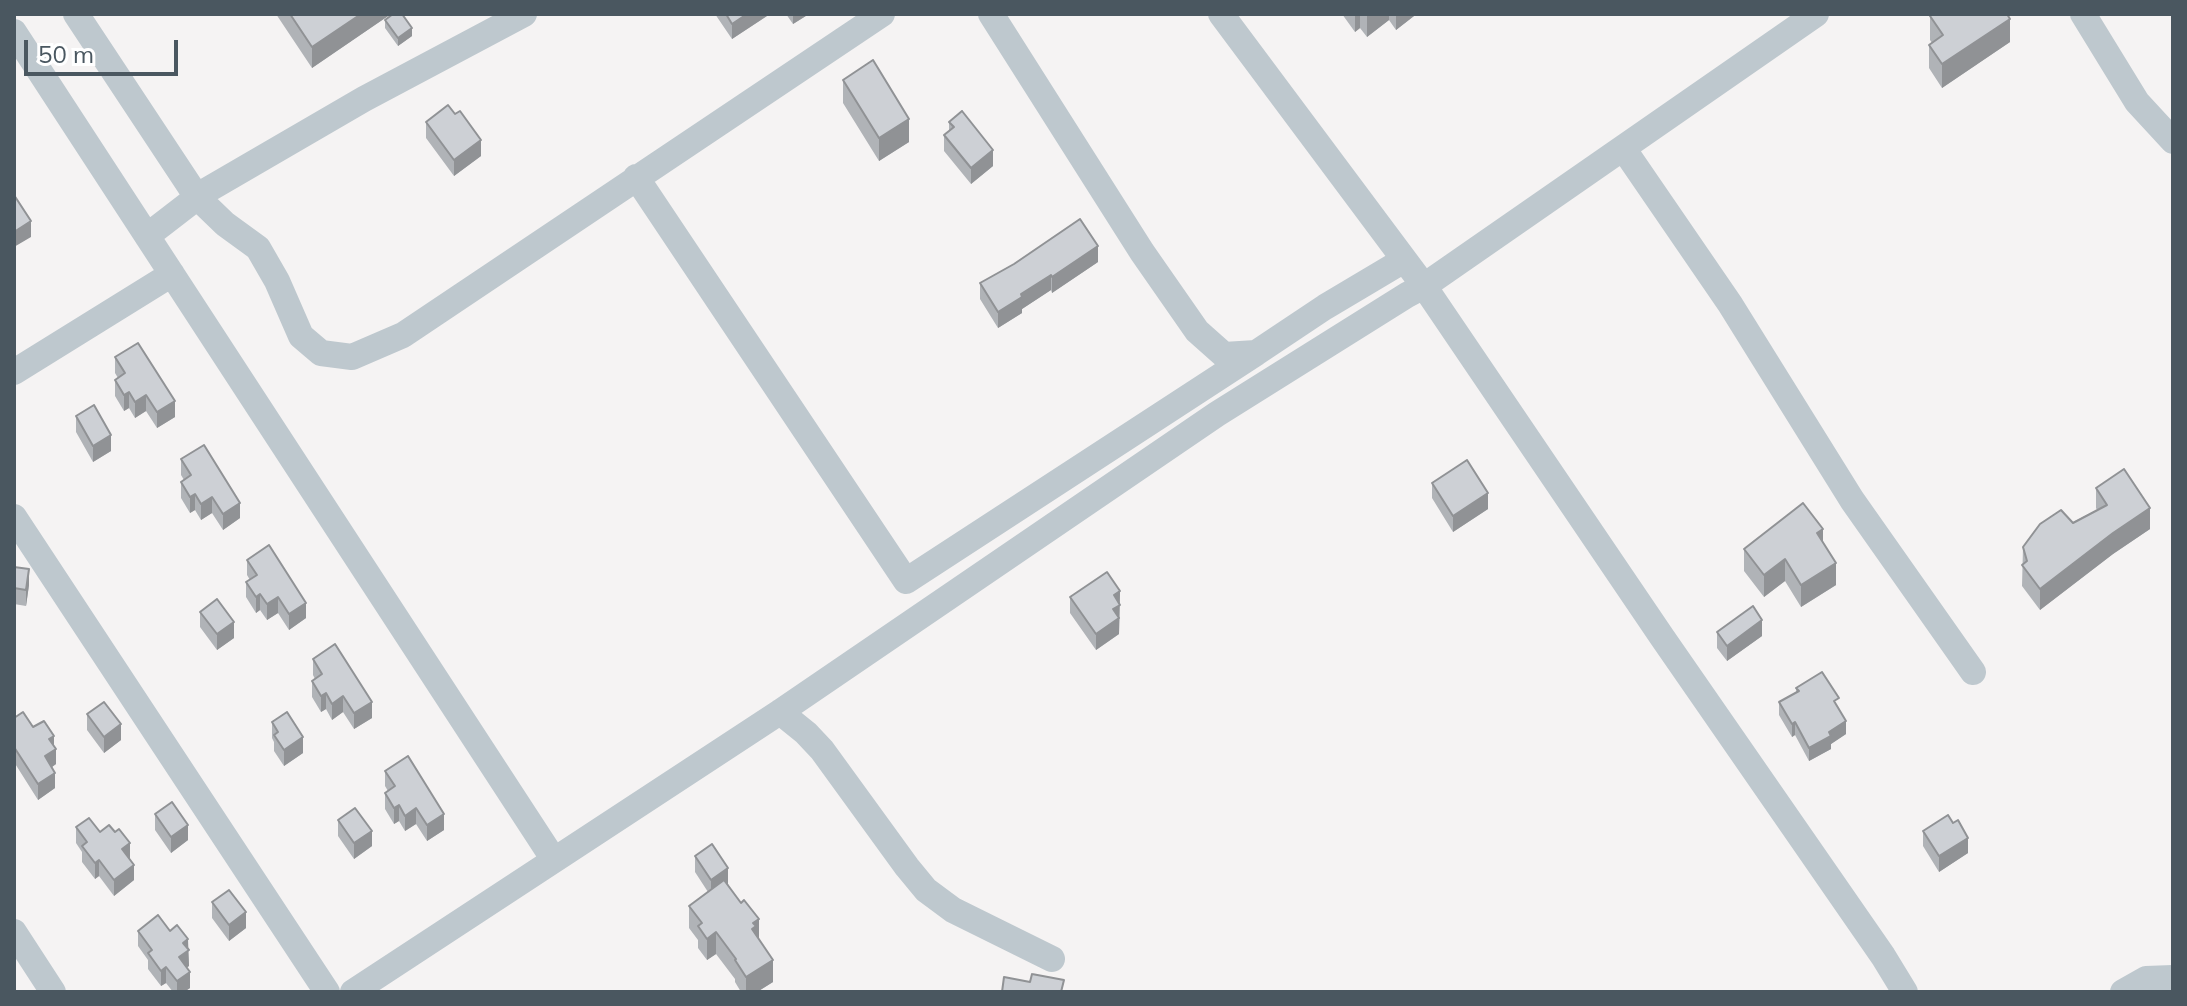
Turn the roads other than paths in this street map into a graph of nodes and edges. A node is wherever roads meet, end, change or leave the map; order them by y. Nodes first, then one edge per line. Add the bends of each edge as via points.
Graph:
1 (76, 14) edge
2 (524, 14) edge
3 (882, 14) edge
4 (991, 14) edge
5 (1221, 14) edge
6 (1816, 14) edge
7 (2083, 14) edge
8 (14, 32) edge
9 (2173, 141) edge
10 (1623, 148) junction
11 (636, 177) junction
12 (197, 197) junction
13 (147, 236) junction
14 (1404, 260) junction
15 (172, 274) junction
16 (1424, 286) junction
17 (1256, 353) junction
18 (14, 372) edge
19 (14, 517) edge
20 (1973, 672) dead end
21 (780, 712) junction
22 (554, 860) junction
23 (14, 932) edge
24 (1052, 959) dead end
25 (2173, 978) edge
26 (53, 992) edge
27 (327, 992) edge
28 (353, 992) edge
29 (1905, 992) edge
30 (2123, 992) edge

1 - 12 street
2 - 12 street
3 - 11 street
4 - 17 street via 1197,331 1224,355
5 - 14 street
6 - 10 street
7 - 9 street via 2137,102
8 - 13 street
10 - 16 street
10 - 20 street via 1730,304 1852,500
11 - 12 street via 403,335 352,357 321,353 301,336 258,248
11 - 17 street via 906,581
12 - 13 street
13 - 15 street
14 - 16 street
14 - 17 street
15 - 18 street
15 - 22 street
16 - 21 street via 1217,414
16 - 29 street
19 - 27 street
21 - 22 street
21 - 24 street via 822,750 926,890 953,910
22 - 28 street
23 - 26 street
25 - 30 street via 2146,979

